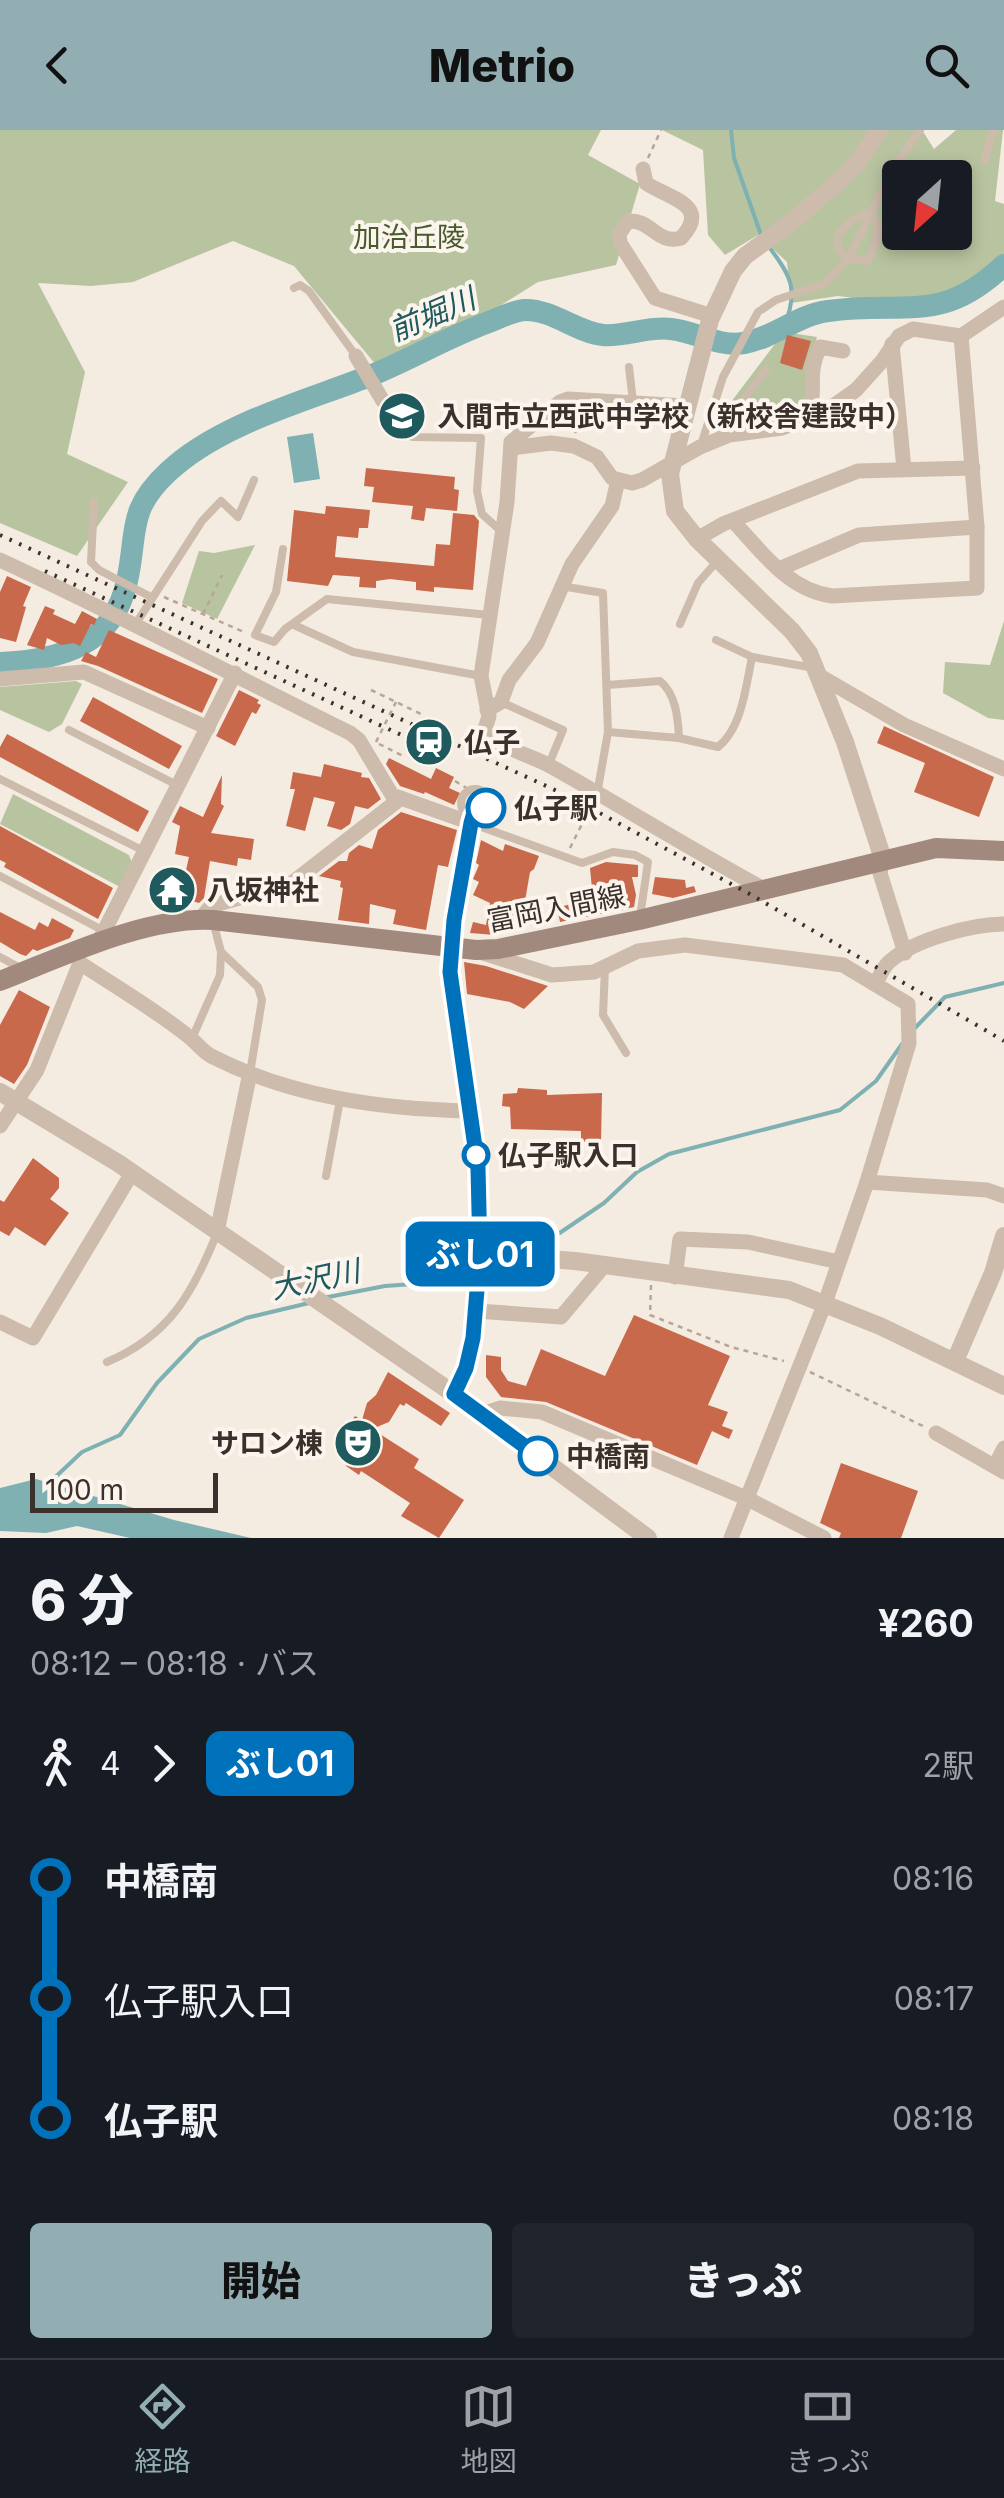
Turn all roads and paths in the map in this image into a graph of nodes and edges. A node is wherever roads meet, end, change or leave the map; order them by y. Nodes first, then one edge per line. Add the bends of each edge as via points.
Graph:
1 (661, 130) edge
2 (879, 130) edge
3 (920, 130) edge
4 (992, 130) edge
5 (985, 160) dead end
6 (643, 168) joint
7 (871, 215) junction
8 (848, 259) junction
9 (294, 288) dead end
10 (1004, 307) edge
11 (711, 318) junction
12 (961, 336) junction
13 (892, 344) junction
14 (843, 351) dead end
15 (356, 356) joint
16 (630, 366) dead end
17 (766, 369) dead end
18 (383, 401) joint
19 (562, 401) junction
20 (633, 402) junction
21 (685, 406) junction
22 (804, 421) junction
23 (706, 444) junction
24 (511, 448) junction
25 (597, 456) junction
26 (672, 464) junction
27 (972, 468) junction
28 (904, 469) junction
29 (254, 480) dead end
30 (618, 480) junction
31 (94, 502) dead end
32 (733, 521) junction
33 (977, 527) junction
34 (501, 531) junction
35 (698, 539) junction
36 (282, 549) dead end
37 (0, 560) edge
38 (718, 560) junction
39 (779, 569) junction
40 (222, 575) dead end
41 (560, 586) junction
42 (153, 594) junction
43 (203, 615) junction
44 (489, 615) junction
45 (294, 624) junction
46 (680, 624) dead end
47 (136, 626) junction
48 (254, 635) junction
49 (716, 640) dead end
50 (752, 658) junction
51 (816, 672) junction
52 (234, 673) junction
53 (481, 676) junction
54 (0, 678) edge
55 (607, 685) junction
56 (371, 690) dead end
57 (396, 702) junction
58 (494, 706) junction
59 (421, 714) dead end
60 (208, 728) junction
61 (69, 730) dead end
62 (608, 732) junction
63 (678, 738) junction
64 (404, 757) dead end
65 (548, 764) junction
66 (1004, 769) edge
67 (0, 779) edge
68 (456, 780) dead end
69 (179, 786) junction
70 (468, 789) junction
71 (401, 798) junction
72 (595, 798) junction
73 (472, 820) junction
74 (570, 848) dead end
75 (1004, 851) edge
76 (146, 852) junction
77 (883, 859) junction
78 (0, 876) edge
79 (764, 888) junction
80 (207, 920) junction
81 (639, 920) junction
82 (1004, 924) edge
83 (101, 938) junction
84 (451, 947) junction
85 (476, 950) junction
86 (221, 952) junction
87 (904, 953) junction
88 (0, 957) edge
89 (77, 958) junction
90 (605, 968) junction
91 (26, 971) junction
92 (0, 981) edge
93 (875, 984) junction
94 (188, 1036) junction
95 (626, 1053) dead end
96 (250, 1073) junction
97 (0, 1092) edge
98 (340, 1100) junction
99 (19, 1102) junction
100 (470, 1111) junction
101 (0, 1126) edge
102 (132, 1173) junction
103 (326, 1176) dead end
104 (868, 1182) junction
105 (1004, 1196) edge
106 (217, 1232) junction
107 (1004, 1236) edge
108 (480, 1261) junction
109 (839, 1262) junction
110 (604, 1266) junction
111 (651, 1274) junction
112 (674, 1277) junction
113 (478, 1302) junction
114 (825, 1303) junction
115 (0, 1322) edge
116 (955, 1360) junction
117 (108, 1362) dead end
118 (799, 1366) junction
119 (1004, 1386) edge
120 (454, 1394) junction
121 (482, 1414) junction
122 (936, 1433) joint
123 (1004, 1448) edge
124 (999, 1469) edge
125 (746, 1498) junction
126 (648, 1538) edge
127 (731, 1538) edge
128 (824, 1538) edge

1 - 6 path
2 - 11 street via 858,162 733,271
3 - 7 lane
4 - 5 lane
6 - 11 street via 646,183 685,204 689,228 670,240 645,223 628,221 620,243 655,298
7 - 8 lane
7 - 8 lane via 840,230 837,244
7 - 8 lane via 878,228 872,257
8 - 23 lane via 824,284 762,308 712,405
9 - 15 lane via 309,291
10 - 12 street
11 - 21 street
12 - 13 street via 913,329
12 - 27 street
13 - 22 street via 856,390
13 - 28 street
14 - 22 street via 820,346 810,367 813,405
15 - 18 street
16 - 20 lane
17 - 23 lane
18 - 34 lane via 412,437 481,438 476,491 482,514
19 - 20 street
19 - 24 street via 518,434
19 - 25 path via 571,427
20 - 21 street
21 - 26 street
22 - 23 street
23 - 26 street
24 - 25 street via 565,443
24 - 34 street
25 - 30 street
26 - 30 street via 642,480
26 - 35 street via 675,511
27 - 28 street
27 - 33 street
28 - 32 street via 858,471
29 - 42 lane via 238,517 220,500
30 - 41 street via 612,506
31 - 42 lane via 91,562
32 - 35 street
32 - 39 street
33 - 39 street via 859,534
33 - 39 street via 977,588 832,596 812,593
34 - 44 street
35 - 38 street
36 - 48 lane via 276,592
37 - 47 street
38 - 46 lane via 698,583
38 - 51 street via 792,631
40 - 43 path
41 - 55 lane via 603,593
41 - 58 street via 543,632
42 - 43 path
42 - 47 lane
43 - 48 path
44 - 45 lane via 327,599
44 - 53 street
45 - 48 lane via 274,642
45 - 53 lane via 353,652
47 - 52 street
49 - 50 lane
50 - 51 lane
50 - 63 lane via 738,716 723,743
51 - 66 street via 902,724
51 - 77 street
52 - 60 street
52 - 71 street via 350,733
53 - 58 street
54 - 60 street via 84,672
55 - 62 lane
55 - 63 lane via 660,681 677,715
56 - 57 path
57 - 59 path
57 - 64 path, bridge via 376,742
58 - 65 street via 487,734
58 - 65 lane via 563,730
60 - 69 street
61 - 69 lane
62 - 63 lane
62 - 72 lane
65 - 72 street
67 - 76 lane
68 - 70 path
69 - 76 street
70 - 73 lane via 460,807
70 - 73 lane via 490,799 482,817
71 - 73 street
71 - 80 street via 292,883 211,906
72 - 74 path, bridge
72 - 79 street
73 - 81 lane via 582,862 614,852 648,862
73 - 84 street
75 - 77 main road, 富岡入間線 via 936,848
76 - 83 street
77 - 79 main road, 富岡入間線
77 - 87 street via 880,873
78 - 83 lane
79 - 81 main road, 富岡入間線
80 - 83 main road, 富岡入間線
80 - 84 main road, 富岡入間線
80 - 86 lane
81 - 85 main road, 富岡入間線
82 - 87 street via 975,924
83 - 89 main road, 富岡入間線
84 - 85 main road, 富岡入間線
84 - 100 street
85 - 90 street via 552,975
86 - 94 lane via 220,975
86 - 96 lane via 258,987 262,1000
87 - 93 street
88 - 91 lane
89 - 91 main road, 富岡入間線
89 - 94 street
89 - 99 street
90 - 93 street via 638,950 685,945 843,964
90 - 95 lane via 603,1015
91 - 92 main road, 富岡入間線
93 - 104 street via 908,1004 911,1016 910,1043
94 - 96 street via 206,1054
96 - 98 street
96 - 106 street
97 - 99 street
98 - 100 street
98 - 103 lane
99 - 101 street
99 - 102 street
100 - 108 street
102 - 106 street
102 - 115 street via 33,1338
104 - 105 street
104 - 109 street
106 - 117 lane via 186,1301 137,1350
106 - 120 street
107 - 116 street
108 - 110 street
108 - 113 street
109 - 112 street via 748,1242 680,1239
109 - 114 street
110 - 111 street
110 - 113 street via 561,1317
111 - 112 street
111 - 118 path via 650,1315
112 - 114 street via 774,1287
113 - 120 street via 466,1368
114 - 116 street
114 - 118 street
116 - 119 street
118 - 122 path
118 - 125 street
120 - 121 street
121 - 125 street via 500,1408 542,1412
121 - 126 street
122 - 124 street
123 - 124 street
125 - 127 street
125 - 128 street

